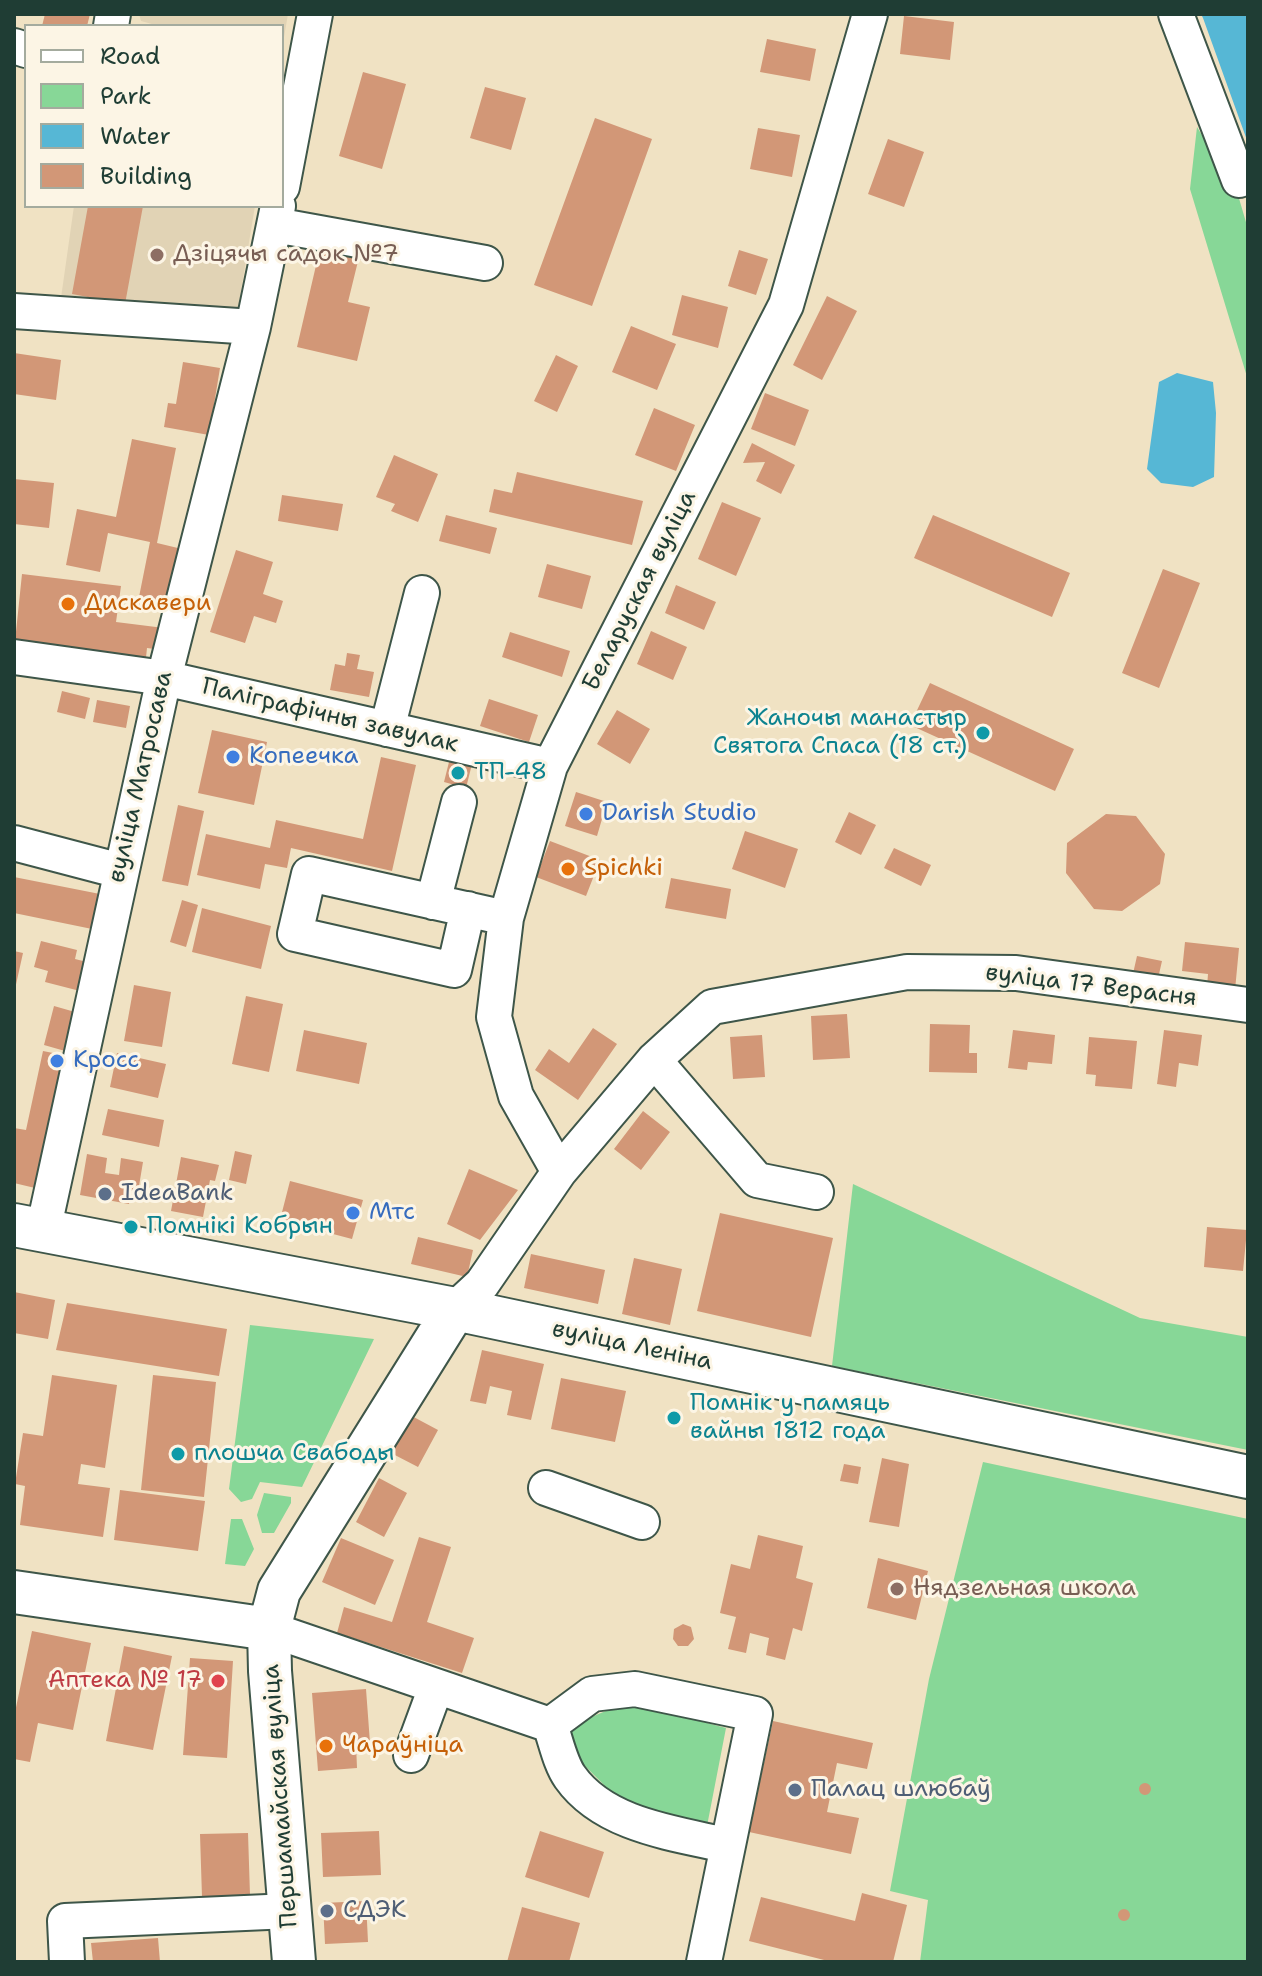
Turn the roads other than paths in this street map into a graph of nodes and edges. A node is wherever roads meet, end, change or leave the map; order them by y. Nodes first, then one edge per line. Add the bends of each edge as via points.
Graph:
1 (315, 14) edge
2 (870, 14) edge
3 (1176, 14) edge
4 (284, 177) edge
5 (1239, 180) dead end
6 (277, 216) edge
7 (485, 263) dead end
8 (14, 311) edge
9 (253, 327) junction
10 (422, 593) dead end
11 (14, 657) edge
12 (164, 678) junction
13 (387, 729) junction
14 (550, 766) junction
15 (459, 802) dead end
16 (14, 843) edge
17 (119, 874) junction
18 (433, 902) junction
19 (468, 909) junction
20 (506, 918) junction
21 (1248, 1005) edge
22 (654, 1060) junction
23 (559, 1172) junction
24 (816, 1192) dead end
25 (29, 1228) edge
26 (455, 1309) junction
27 (1248, 1477) edge
28 (546, 1488) dead end
29 (642, 1522) dead end
30 (14, 1592) edge
31 (269, 1629) junction
32 (436, 1687) junction
33 (550, 1725) junction
34 (411, 1755) dead end
35 (726, 1845) junction
36 (290, 1911) junction
37 (711, 1961) edge
38 (67, 1962) edge
39 (294, 1962) edge

1 - 4 street
2 - 14 street, Беларуская вуліца via 786,305
3 - 5 street
6 - 7 street
6 - 9 street, вуліца Матросава
8 - 9 street
9 - 12 street, вуліца Матросава
10 - 13 street
11 - 12 street, Паліграфічны завулак
12 - 13 street, Паліграфічны завулак
12 - 17 street, вуліца Матросава
13 - 14 street, Паліграфічны завулак
14 - 20 street, Беларуская вуліца
15 - 18 street
16 - 17 street
17 - 25 street, вуліца Матросава
18 - 19 street
18 - 19 street via 309,874 295,934 454,970
19 - 20 street
20 - 23 street, Беларуская вуліца via 494,1017 516,1096
21 - 22 street, вуліца 17 Верасня via 1016,973 907,972 712,1007
22 - 23 street, вуліца 17 Верасня
22 - 24 street via 757,1180
23 - 26 street, вуліца 17 Верасня via 482,1284
25 - 26 main road, вуліца Леніна
26 - 27 main road, вуліца Леніна
26 - 31 main road via 279,1591
28 - 29 street
30 - 31 main road
31 - 32 street
31 - 36 main road, Першамайская вуліца
32 - 33 street
32 - 34 street
33 - 35 street via 568,1775 592,1802 633,1822
33 - 35 street via 592,1694 635,1689 755,1714
35 - 37 street
36 - 38 street via 65,1921
36 - 39 main road, Першамайская вуліца

